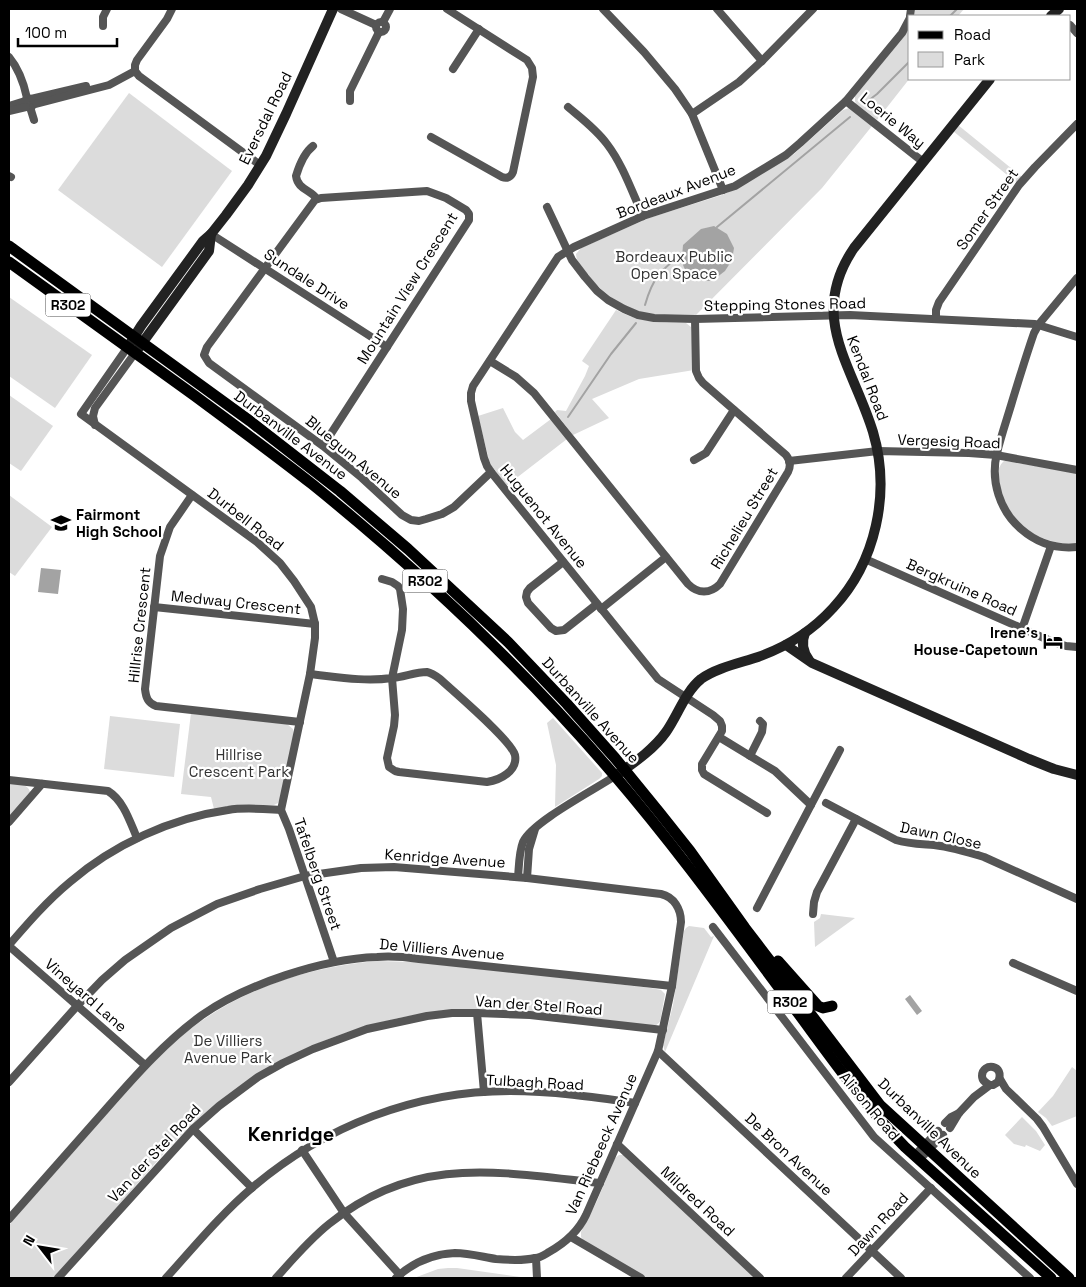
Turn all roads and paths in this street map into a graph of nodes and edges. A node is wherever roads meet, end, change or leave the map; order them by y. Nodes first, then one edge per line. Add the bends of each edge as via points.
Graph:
1 (107, 9) edge
2 (172, 9) edge
3 (332, 9) edge
4 (341, 9) edge
5 (390, 9) edge
6 (447, 9) edge
7 (603, 9) edge
8 (717, 9) edge
9 (813, 9) edge
10 (908, 21) edge
11 (104, 26) dead end
12 (379, 26) junction
13 (479, 29) junction
14 (9, 57) edge
15 (762, 61) junction
16 (453, 69) dead end
17 (135, 71) junction
18 (989, 80) edge
19 (846, 100) junction
20 (350, 101) dead end
21 (29, 103) junction
22 (9, 106) edge
23 (568, 107) dead end
24 (9, 111) edge
25 (692, 114) junction
26 (34, 120) dead end
27 (1077, 124) edge
28 (430, 137) dead end
29 (313, 146) dead end
30 (922, 161) junction
31 (260, 165) junction
32 (723, 190) junction
33 (317, 199) junction
34 (548, 207) dead end
35 (643, 216) junction
36 (211, 234) junction
37 (9, 246) edge
38 (568, 250) junction
39 (9, 262) edge
40 (264, 268) junction
41 (1077, 278) edge
42 (833, 315) junction
43 (695, 319) junction
44 (936, 319) junction
45 (1039, 324) junction
46 (1077, 337) edge
47 (138, 340) junction
48 (387, 347) junction
49 (131, 350) junction
50 (490, 361) junction
51 (734, 410) junction
52 (95, 425) junction
53 (323, 446) junction
54 (878, 451) junction
55 (996, 455) junction
56 (694, 460) dead end
57 (789, 461) junction
58 (1077, 470) edge
59 (490, 472) junction
60 (192, 495) junction
61 (1051, 546) junction
62 (1077, 547) edge
63 (666, 557) junction
64 (865, 558) junction
65 (563, 562) junction
66 (382, 579) dead end
67 (599, 606) junction
68 (154, 607) junction
69 (315, 624) junction
70 (1022, 629) junction
71 (805, 633) junction
72 (786, 645) junction
73 (1077, 647) edge
74 (774, 651) junction
75 (810, 662) junction
76 (310, 674) junction
77 (392, 678) junction
78 (687, 697) junction
79 (760, 721) dead end
80 (300, 722) junction
81 (719, 737) junction
82 (840, 750) dead end
83 (750, 756) junction
84 (625, 769) junction
85 (1077, 775) edge
86 (615, 776) junction
87 (9, 780) edge
88 (42, 784) junction
89 (826, 803) dead end
90 (811, 805) junction
91 (281, 810) junction
92 (766, 813) dead end
93 (856, 819) junction
94 (9, 822) edge
95 (536, 828) junction
96 (138, 838) junction
97 (305, 876) junction
98 (518, 877) junction
99 (527, 878) junction
100 (1077, 899) edge
101 (676, 906) joint
102 (757, 908) dead end
103 (813, 914) dead end
104 (714, 927) dead end
105 (745, 928) junction
106 (9, 945) edge
107 (334, 962) junction
108 (1013, 963) dead end
109 (672, 986) junction
110 (1077, 992) edge
111 (76, 1006) junction
112 (832, 1006) dead end
113 (477, 1013) junction
114 (663, 1030) junction
115 (658, 1051) junction
116 (145, 1065) junction
117 (982, 1079) junction
118 (1000, 1079) junction
119 (9, 1082) edge
120 (991, 1085) junction
121 (1006, 1090) junction
122 (484, 1092) junction
123 (974, 1097) junction
124 (635, 1103) junction
125 (947, 1126) dead end
126 (193, 1129) junction
127 (940, 1133) dead end
128 (617, 1144) junction
129 (926, 1148) junction
130 (302, 1150) junction
131 (917, 1158) junction
132 (600, 1183) junction
133 (1077, 1184) edge
134 (252, 1188) junction
135 (931, 1188) junction
136 (344, 1213) junction
137 (9, 1219) edge
138 (571, 1238) junction
139 (872, 1251) junction
140 (536, 1258) junction
141 (398, 1276) edge
142 (279, 1277) edge
143 (58, 1278) edge
144 (166, 1278) edge
145 (537, 1278) edge
146 (641, 1278) edge
147 (760, 1278) edge
148 (846, 1278) edge
149 (901, 1278) edge
150 (1030, 1278) edge
151 (1051, 1278) edge
152 (1069, 1278) edge

1 - 11 street via 103,17
2 - 17 street via 137,60
3 - 31 street, Eversdal Road
4 - 12 street
5 - 12 street
6 - 13 street
7 - 25 street via 675,88
8 - 15 street
9 - 15 street
10 - 19 street, Bordeaux Avenue via 902,33
12 - 20 street via 350,91
13 - 16 street
13 - 28 street via 527,60 532,68 533,78 512,174 508,178 502,177
14 - 21 street via 19,73
15 - 25 street via 739,82
17 - 21 street via 118,81
17 - 31 street
18 - 30 street, Kendal Road
19 - 30 street, Loerie Way
19 - 32 street, Bordeaux Avenue via 786,155 742,183
21 - 22 street
21 - 24 street
21 - 26 street
23 - 35 street via 610,147
25 - 32 street
27 - 44 street, Somer Street via 1019,185 939,302
29 - 33 street via 304,156 296,176 299,186
30 - 42 street, Kendal Road via 845,261 836,284
31 - 36 street, Eversdal Road
32 - 35 street, Bordeaux Avenue
33 - 40 street
33 - 48 street, Mountain View Crescent via 427,191 446,198 469,214 468,222
34 - 38 street, Stepping Stones Road
35 - 38 street, Bordeaux Avenue
36 - 40 street, Sundale Drive
36 - 47 street, Eversdal Road via 141,326
37 - 47 main road, Durbanville Avenue / R302
38 - 43 street, Stepping Stones Road via 572,260 597,291 624,309 654,318
38 - 50 street, Huguenot Avenue via 555,260
39 - 49 main road, Durbanville Avenue / R302
40 - 48 street, Sundale Drive
40 - 53 street, Bluegum Avenue via 204,355 209,363
41 - 45 street
42 - 43 street, Stepping Stones Road
42 - 44 street, Stepping Stones Road
42 - 54 street, Kendal Road via 838,342
43 - 51 street, Richelieu Street via 698,376
44 - 45 street, Stepping Stones Road
45 - 46 street, Stepping Stones Road
45 - 55 street
47 - 49 street, Eversdal Road
47 - 84 main road, Durbanville Avenue / R302 via 302,461 408,549 508,642
48 - 53 street, Mountain View Crescent
49 - 52 street via 95,408
49 - 52 street, Durbell Road via 80,414
49 - 86 main road, Durbanville Avenue / R302 via 271,452 400,558 519,672
50 - 59 street, Huguenot Avenue via 473,386 470,397
50 - 63 street, Richelieu Street via 534,392
51 - 56 street via 706,453
51 - 57 street, Richelieu Street
52 - 60 street, Durbell Road
53 - 59 street, Bluegum Avenue via 402,515 415,521 442,514 454,507
54 - 55 street, Vergesig Road
54 - 57 street, Vergesig Road
54 - 64 street, Kendal Road via 880,504
55 - 58 street, Vergesig Road
55 - 61 street via 995,478 1004,510 1017,526
57 - 63 street, Richelieu Street via 788,472 717,587 706,592 694,590
59 - 65 street, Huguenot Avenue
60 - 68 street, Hillrise Crescent via 173,521 165,540
60 - 69 street, Durbell Road via 280,562 311,607
61 - 62 street
61 - 70 street
63 - 67 street
64 - 70 street, Bergkruine Road
64 - 71 street, Kendal Road via 841,598
65 - 67 street, Huguenot Avenue
65 - 67 street via 528,590 528,603 551,628 559,631
66 - 77 street via 398,586 403,609
67 - 78 street, Huguenot Avenue via 658,679
68 - 69 street, Medway Crescent
68 - 80 street, Hillrise Crescent via 145,689 149,702 156,706
69 - 76 street, Durbell Road
70 - 73 street, Bergkruine Road via 1059,644
71 - 72 street, Kendal Road
71 - 75 street via 803,649
72 - 74 street, Kendal Road
72 - 75 street
74 - 75 street
74 - 78 street, Kendal Road via 712,672 698,682
75 - 85 street via 1029,759
76 - 77 street via 358,679
76 - 80 street, Durbell Road
77 - 77 street via 426,672 435,675 511,747 515,755 510,771 487,782 392,769 387,758 395,715
78 - 81 street, Huguenot Avenue via 720,721
78 - 84 street, Kendal Road via 662,737
79 - 83 street via 762,732
80 - 91 street, Durbell Road
81 - 83 street
81 - 92 street via 702,764 702,772
82 - 90 street
83 - 90 street via 775,770
84 - 86 street, Kendal Road
84 - 105 main road, Durbanville Avenue / R302
86 - 95 street, Kendal Road
86 - 131 main road, Durbanville Avenue / R302 via 874,1113
87 - 88 street
88 - 94 street
88 - 96 street via 108,791 116,797
89 - 93 street, Dawn Close
90 - 102 street
91 - 96 street, Tafelberg Street via 228,810 174,823
91 - 97 street, Tafelberg Street
93 - 100 street, Dawn Close via 899,841 946,847 984,857
93 - 103 street via 817,892
95 - 98 street, Kendal Road via 522,844
95 - 99 street
96 - 106 street, Tafelberg Street via 98,861 69,883
97 - 98 street, Kenridge Avenue via 394,867
97 - 107 street, Tafelberg Street
97 - 111 street, Kenridge Avenue via 228,899 171,928 125,960
98 - 99 street, Kenridge Avenue
99 - 101 street, Kenridge Avenue via 661,894 669,897
101 - 109 street, Van Riebeeck Avenue via 681,922
104 - 135 street, Alison Road via 874,1137
105 - 112 main road via 816,1004 823,1008
105 - 129 main road, Durbanville Avenue / R302 via 880,1105
106 - 111 street, Vineyard Lane
107 - 109 street, De Villiers Avenue via 366,957 404,957
107 - 116 street, De Villiers Avenue via 278,978 217,1006 186,1028
108 - 110 street
109 - 114 street, Van Riebeeck Avenue
111 - 116 street, Vineyard Lane
111 - 119 street, Kenridge Avenue
113 - 114 street, Van der Stel Road via 530,1015
113 - 122 street
113 - 126 street, Van der Stel Road via 452,1013 396,1022 313,1048 258,1077
114 - 115 street, Van Riebeeck Avenue
115 - 124 street, Van Riebeeck Avenue
115 - 139 street, De Bron Avenue
116 - 137 street, De Villiers Avenue
117 - 118 street via 982,1073 989,1067 998,1070
117 - 120 street
117 - 123 street
118 - 120 street
118 - 121 street
120 - 121 street
120 - 123 street
121 - 133 street via 1043,1127
122 - 124 street, Tulbagh Road via 542,1093
122 - 130 street, Tulbagh Road via 436,1098 390,1110 340,1129
123 - 125 street
124 - 128 street, Van Riebeeck Avenue
126 - 134 street
126 - 143 street, Van der Stel Road
127 - 129 street
128 - 132 street, Van Riebeeck Avenue
128 - 147 street, Mildred Road
129 - 131 street
129 - 152 main road, Durbanville Avenue / R302
130 - 134 street, Tulbagh Road
130 - 136 street
131 - 151 main road, Durbanville Avenue / R302
132 - 136 street via 461,1172 398,1184
132 - 138 street, Van Riebeeck Avenue via 583,1221
134 - 144 street, Tulbagh Road via 229,1208
135 - 139 street, Dawn Road
135 - 150 street, Alison Road
136 - 141 street
136 - 142 street via 312,1239
138 - 140 street, Van Riebeeck Avenue
138 - 146 street
139 - 148 street, Dawn Road
139 - 149 street, De Bron Avenue
140 - 141 street, Van Riebeeck Avenue via 501,1259 445,1254 419,1262
140 - 145 street

